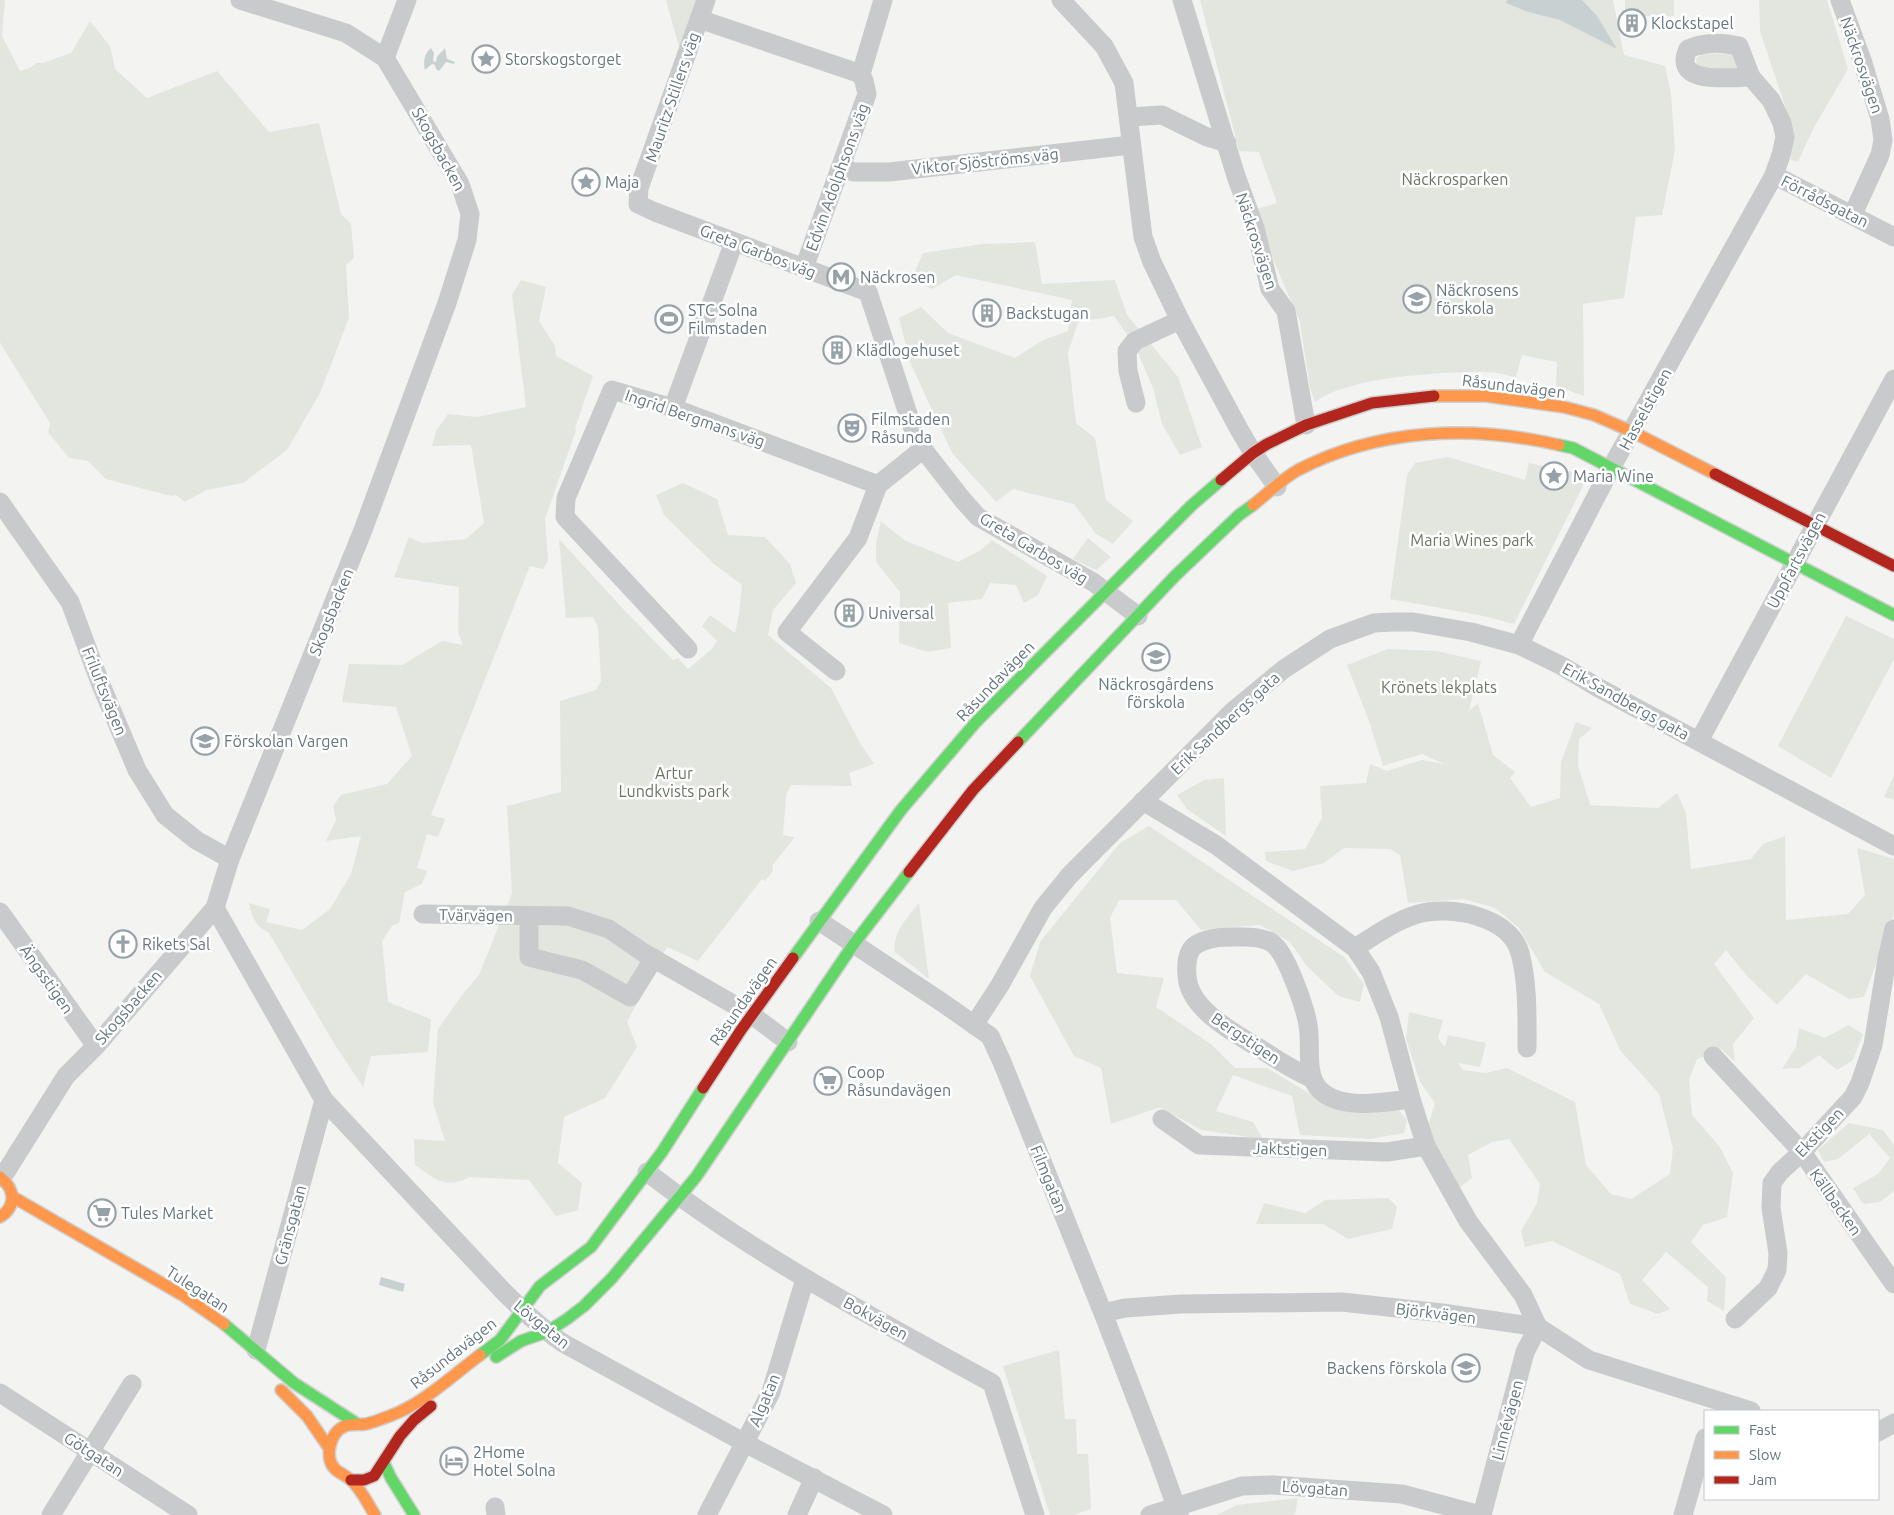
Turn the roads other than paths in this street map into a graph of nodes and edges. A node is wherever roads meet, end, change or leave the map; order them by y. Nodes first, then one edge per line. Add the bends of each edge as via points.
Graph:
1 (240, 0) edge
2 (406, 0) edge
3 (706, 0) edge
4 (883, 0) edge
5 (1062, 0) edge
6 (1182, 0) edge
7 (1840, 0) edge
8 (698, 20) junction
9 (385, 58) junction
10 (861, 74) junction
11 (1751, 77) dead end
12 (1129, 117) junction
13 (1227, 143) junction
14 (1132, 145) junction
15 (840, 168) junction
16 (1774, 174) junction
17 (638, 194) joint
18 (1852, 214) junction
19 (1894, 237) edge
20 (734, 242) junction
21 (804, 268) junction
22 (1180, 320) junction
23 (1894, 379) edge
24 (1136, 403) dead end
25 (673, 408) junction
26 (1306, 425) junction
27 (1632, 432) junction
28 (923, 449) junction
29 (1253, 453) junction
30 (1611, 468) junction
31 (878, 485) junction
32 (1278, 487) junction
33 (0, 502) edge
34 (1815, 524) junction
35 (1794, 564) junction
36 (1894, 566) edge
37 (1107, 592) junction
38 (1894, 615) edge
39 (1138, 616) junction
40 (1519, 645) junction
41 (688, 649) dead end
42 (836, 671) dead end
43 (1698, 741) junction
44 (1143, 800) junction
45 (1894, 846) edge
46 (230, 858) junction
47 (215, 908) junction
48 (0, 912) edge
49 (422, 914) dead end
50 (529, 916) junction
51 (819, 921) junction
52 (1894, 929) edge
53 (853, 945) junction
54 (1354, 948) junction
55 (654, 958) junction
56 (752, 1015) junction
57 (974, 1025) junction
58 (788, 1042) junction
59 (96, 1046) junction
60 (1527, 1048) dead end
61 (1714, 1056) dead end
62 (1311, 1078) junction
63 (1411, 1099) junction
64 (324, 1100) junction
65 (1162, 1119) dead end
66 (1426, 1146) junction
67 (1802, 1152) junction
68 (647, 1172) junction
69 (1, 1177) edge
70 (13, 1197) junction
71 (680, 1197) junction
72 (2, 1216) edge
73 (16, 1218) dead end
74 (805, 1279) junction
75 (1894, 1284) edge
76 (523, 1311) junction
77 (1104, 1313) junction
78 (1735, 1319) dead end
79 (1538, 1327) junction
80 (547, 1332) junction
81 (256, 1350) junction
82 (272, 1382) dead end
83 (132, 1384) dead end
84 (0, 1393) edge
85 (1714, 1406) edge
86 (1744, 1410) edge
87 (360, 1423) junction
88 (1894, 1423) edge
89 (1879, 1431) edge
90 (1704, 1442) edge
91 (745, 1443) junction
92 (329, 1448) junction
93 (91, 1451) junction
94 (386, 1460) junction
95 (814, 1478) junction
96 (351, 1480) junction
97 (1178, 1511) edge
98 (51, 1515) edge
99 (188, 1515) edge
100 (375, 1515) edge
101 (414, 1515) edge
102 (707, 1515) edge
103 (797, 1515) edge
104 (883, 1515) edge
105 (1035, 1515) edge
106 (1150, 1515) edge
107 (1481, 1515) edge
108 (1684, 1515) edge

1 - 9 street via 346,33
2 - 9 street
3 - 8 street, Mauritz Stillers väg
4 - 10 street, Edvin Adolphsons väg
5 - 12 street via 1104,46 1114,63 1124,83
6 - 13 street, Näckrosvägen
7 - 18 street, Näckrosvägen via 1862,60 1883,140 1880,155
8 - 10 street
8 - 17 street, Mauritz Stillers väg
9 - 46 street, Skogsbacken via 460,184 470,214 467,240 364,530
10 - 15 street, Edvin Adolphsons väg via 867,94
11 - 16 street, Förrådsgatan via 1771,100 1786,137
12 - 13 street via 1162,114
12 - 14 street
13 - 26 street, Näckrosvägen via 1255,228 1270,289 1286,311
14 - 15 street, Viktor Sjöströms väg via 888,172 854,172
14 - 22 street via 1143,236
15 - 21 street, Edvin Adolphsons väg
16 - 18 street, Förrådsgatan
16 - 27 street, Hasselstigen
17 - 20 street, Greta Garbos väg via 638,204 642,207
18 - 19 street, Förrådsgatan
20 - 21 street, Greta Garbos väg
20 - 25 street
21 - 28 street, Greta Garbos väg via 868,292 913,429
22 - 24 street via 1134,341 1127,351
22 - 29 street
23 - 34 street, Uppfartsvägen
25 - 31 street, Ingrid Bergmans väg
25 - 41 street, Ingrid Bergmans väg via 612,390 566,498 565,517
26 - 27 street, Råsundavägen via 1372,404 1447,395 1486,396 1564,407 1594,415
26 - 29 street, Råsundavägen
27 - 30 street, Hasselstigen
27 - 34 street, Råsundavägen
28 - 31 street
28 - 37 street, Greta Garbos väg via 978,517
29 - 32 street
29 - 37 street, Råsundavägen via 1192,505
30 - 32 street, Råsundavägen via 1573,448 1528,438 1467,432 1435,433 1391,438 1333,454 1297,471
30 - 35 street, Råsundavägen
30 - 40 street, Hasselstigen
31 - 42 street via 858,538 787,632
32 - 39 street, Råsundavägen via 1240,515
33 - 46 street, Friluftsvägen via 70,602 137,770 165,815 196,840
34 - 35 street, Uppfartsvägen
34 - 36 street, Råsundavägen
35 - 38 street, Råsundavägen
35 - 43 street, Uppfartsvägen
37 - 39 street, Greta Garbos väg
37 - 51 street, Råsundavägen via 971,728 901,810
39 - 53 street, Råsundavägen via 973,790
40 - 43 street, Erik Sandbergs gata
40 - 44 street, Erik Sandbergs gata via 1471,632 1413,622 1374,623 1330,639 1245,700
43 - 45 street, Erik Sandbergs gata
44 - 54 street via 1216,845
44 - 57 street, Erik Sandbergs gata via 1069,876 1043,908 1000,986
46 - 47 street, Skogsbacken
47 - 59 street, Skogsbacken
47 - 64 street
48 - 59 street, Ängsstigen
49 - 50 street, Tvärvägen
50 - 55 street, Tvärvägen via 568,916 609,929
50 - 55 street, Tvärvägen via 529,957 582,970 630,997
51 - 53 street, Filmgatan
51 - 56 street, Råsundavägen
52 - 67 street, Ekstigen via 1886,959 1873,1045 1860,1083 1853,1097
53 - 57 street, Filmgatan
53 - 58 street, Råsundavägen
54 - 60 street via 1398,921 1421,913 1475,915 1496,924 1508,932 1520,952 1526,999
54 - 63 street via 1371,972 1389,1017
55 - 56 street, Tvärvägen
56 - 58 street, Tvärvägen
56 - 68 street, Råsundavägen
57 - 77 street, Filmgatan via 990,1036 1002,1062
58 - 71 street, Råsundavägen
59 - 69 street, Skogsbacken via 66,1076
61 - 67 street, Källbacken
62 - 62 street, Bergstigen via 1308,1024 1286,958 1279,949 1271,942 1253,937 1208,938 1195,944 1189,952 1186,967 1187,985 1203,1008 1219,1023 1296,1072
62 - 63 street, Bergstigen via 1320,1090 1348,1103
63 - 66 street
64 - 76 street, Lövgatan
64 - 81 street, Gränsgatan
65 - 66 street, Jaktstigen via 1199,1145 1387,1152
66 - 79 street via 1468,1221 1523,1295
67 - 75 street, Källbacken
67 - 78 street, Ekstigen via 1772,1183 1777,1270 1768,1288
68 - 71 street, Bokvägen
68 - 76 street, Råsundavägen via 591,1247 540,1286
69 - 70 street, Tulegatan via 10,1186
70 - 72 street via 12,1204
70 - 81 street, Tulegatan via 184,1296
71 - 74 street, Bokvägen
71 - 80 street, Råsundavägen via 612,1278 584,1306
72 - 73 street
74 - 91 street, Algatan via 771,1392
74 - 105 street, Bokvägen via 992,1382
76 - 80 street, Lövgatan
76 - 87 street, Råsundavägen via 500,1340 421,1399 394,1414
77 - 79 street, Björkvägen via 1180,1304 1342,1302
77 - 97 street, Filmgatan
79 - 85 street, Björkvägen via 1589,1360
79 - 107 street, Linnévägen via 1525,1352
80 - 91 street, Lövgatan
80 - 94 street, Råsundavägen via 508,1348 431,1406 405,1430
81 - 87 street, Tulegatan via 320,1401
82 - 92 street via 307,1416
83 - 93 street
84 - 93 street, Götgatan
85 - 86 street, Björkvägen
87 - 92 street, Råsundavägen via 340,1428
87 - 94 street, Tulegatan via 377,1430 383,1438
88 - 89 street
90 - 108 street
91 - 95 street, Lövgatan
91 - 102 street, Algatan
92 - 96 street via 334,1468
93 - 98 street
93 - 99 street, Götgatan
94 - 96 street, Råsundavägen via 380,1471 369,1479
94 - 101 street via 391,1478
95 - 103 street
95 - 104 street, Lövgatan
96 - 100 street
97 - 106 street, Lövgatan
97 - 107 street, Lövgatan via 1242,1486 1273,1484 1402,1494

